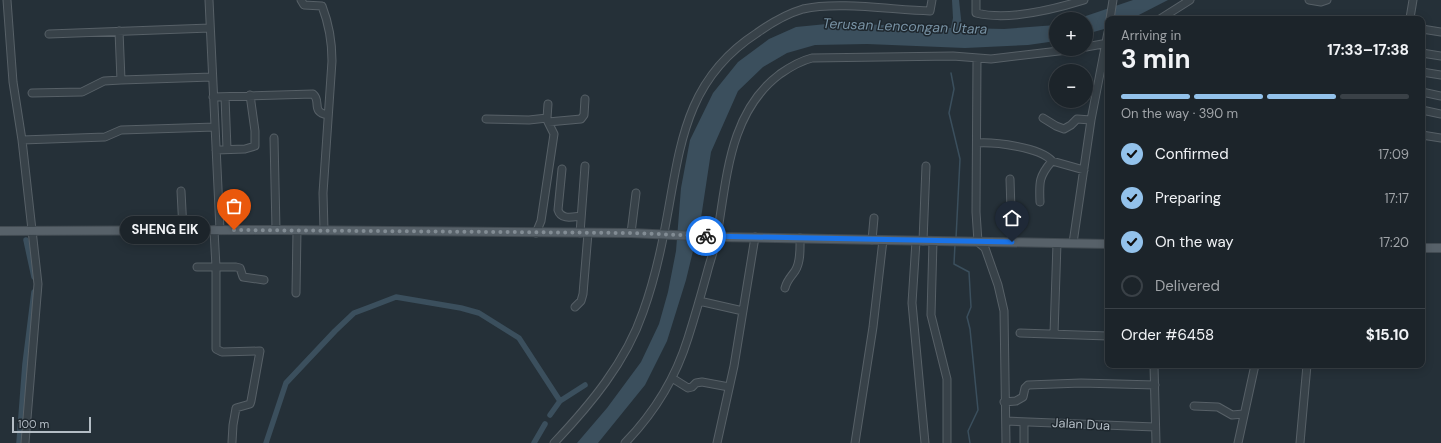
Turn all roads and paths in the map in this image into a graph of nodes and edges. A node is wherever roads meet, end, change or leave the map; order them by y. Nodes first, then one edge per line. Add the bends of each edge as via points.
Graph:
1 (7, 0) edge
2 (209, 0) edge
3 (301, 0) edge
4 (932, 0) edge
5 (976, 0) edge
6 (1084, 0) edge
7 (1113, 0) edge
8 (1190, 0) edge
9 (1309, 0) edge
10 (1327, 0) edge
11 (1413, 0) edge
12 (1110, 16) edge
13 (1165, 16) edge
14 (1410, 16) edge
15 (210, 28) junction
16 (1425, 29) edge
17 (119, 31) junction
18 (1441, 32) edge
19 (49, 34) dead end
20 (1105, 43) edge
21 (1093, 46) edge
22 (1049, 52) edge
23 (1105, 53) edge
24 (1425, 53) edge
25 (1441, 56) edge
26 (977, 59) junction
27 (1425, 72) edge
28 (1441, 75) edge
29 (212, 77) junction
30 (121, 80) junction
31 (32, 93) dead end
32 (1425, 93) edge
33 (250, 95) junction
34 (1441, 96) edge
35 (213, 97) junction
36 (225, 97) junction
37 (585, 99) dead end
38 (548, 104) dead end
39 (1425, 111) edge
40 (1441, 114) edge
41 (328, 115) junction
42 (1043, 118) dead end
43 (486, 119) dead end
44 (547, 120) junction
45 (1091, 120) junction
46 (215, 127) junction
47 (1425, 135) edge
48 (274, 138) dead end
49 (1441, 138) edge
50 (22, 140) junction
51 (977, 143) junction
52 (227, 149) junction
53 (216, 150) junction
54 (1052, 161) junction
55 (585, 166) dead end
56 (926, 166) dead end
57 (562, 169) dead end
58 (1084, 170) junction
59 (1010, 179) dead end
60 (181, 191) dead end
61 (636, 193) dead end
62 (1040, 202) dead end
63 (581, 216) junction
64 (874, 218) dead end
65 (182, 230) junction
66 (217, 230) junction
67 (276, 230) junction
68 (298, 230) junction
69 (324, 230) junction
70 (0, 231) edge
71 (32, 231) junction
72 (536, 233) junction
73 (584, 233) junction
74 (631, 233) junction
75 (665, 235) junction
76 (717, 237) junction
77 (755, 238) junction
78 (800, 238) junction
79 (872, 240) junction
80 (883, 240) junction
81 (920, 241) junction
82 (933, 241) junction
83 (978, 242) junction
84 (1012, 242) junction
85 (1057, 243) junction
86 (1072, 243) junction
87 (1105, 244) edge
88 (1425, 248) edge
89 (1441, 248) edge
90 (197, 267) dead end
91 (216, 267) junction
92 (264, 280) dead end
93 (785, 288) dead end
94 (296, 293) dead end
95 (699, 301) junction
96 (575, 307) dead end
97 (743, 311) junction
98 (1020, 333) dead end
99 (1054, 334) junction
100 (1105, 336) edge
101 (1154, 368) edge
102 (1254, 368) edge
103 (1307, 368) edge
104 (672, 378) junction
105 (1155, 385) junction
106 (729, 387) junction
107 (1004, 402) junction
108 (1194, 406) dead end
109 (1244, 414) junction
110 (1006, 421) junction
111 (1024, 422) junction
112 (1155, 427) junction
113 (232, 442) edge
114 (25, 443) edge
115 (554, 443) edge
116 (625, 443) edge
117 (717, 443) edge
118 (856, 443) edge
119 (925, 443) edge
120 (947, 443) edge
121 (1006, 443) edge
122 (1024, 443) edge
123 (1156, 443) edge
124 (1238, 443) edge
125 (1300, 443) edge

1 - 50 street via 13,82
2 - 15 street
3 - 41 street via 304,5 322,6 329,24 332,61
4 - 75 street via 930,11 839,6 803,9 770,24 745,40 706,83 685,126 677,157
5 - 6 street via 976,13 1004,16 1058,8
7 - 12 street
8 - 13 street
9 - 10 street
11 - 14 street
15 - 17 street
15 - 29 street
16 - 18 street
17 - 19 street
17 - 30 street
20 - 21 street
22 - 26 street
23 - 45 street
24 - 25 street
26 - 51 street
26 - 76 street via 953,56 820,57 806,59 783,72 754,102 735,140 727,170
27 - 28 street
29 - 30 street
29 - 35 street
30 - 31 street via 104,81 80,92
32 - 34 street
33 - 36 street
33 - 41 street via 313,94 317,98 318,111
33 - 52 street via 254,146
35 - 36 street
35 - 46 street
36 - 52 street
37 - 44 street via 584,115 581,119
38 - 44 street
39 - 40 street
41 - 69 street via 323,193
42 - 45 street via 1064,129 1077,119
43 - 44 street
44 - 72 street via 554,134 541,221
45 - 58 street
46 - 50 street via 121,130 105,137
46 - 53 street
47 - 49 street
48 - 67 street
50 - 71 street
51 - 54 street via 994,142 1004,146 1030,149 1048,156
51 - 83 street
52 - 53 street
53 - 66 street
54 - 58 street
54 - 62 street via 1039,180
55 - 63 street
56 - 81 street
57 - 63 street via 559,214 566,217
58 - 86 street
59 - 84 street
60 - 65 street
61 - 74 street
63 - 73 street
64 - 79 street
65 - 66 main road
65 - 71 main road
66 - 67 main road
66 - 91 street
67 - 68 main road
68 - 69 main road
68 - 94 street
69 - 72 main road
70 - 71 main road
71 - 114 street via 38,284
72 - 73 main road
73 - 74 main road
73 - 96 street via 583,294
74 - 75 main road
75 - 76 main road
75 - 115 street via 644,311 636,330 603,385
76 - 77 main road
76 - 95 street
77 - 78 main road
77 - 97 street
78 - 79 main road
78 - 93 street via 799,262
79 - 80 main road
80 - 81 main road
80 - 118 street
81 - 82 main road
81 - 119 street via 912,303
82 - 83 main road
82 - 120 street via 931,315 947,379
83 - 84 main road
83 - 107 street via 985,248 1004,311
84 - 85 main road
85 - 86 main road
85 - 99 street
86 - 87 main road
88 - 89 main road
90 - 91 street
91 - 92 street via 240,268 243,277
91 - 113 street via 216,349 222,352 260,352 250,404 236,408
95 - 97 street
95 - 104 street via 688,339
97 - 106 street
98 - 99 street
99 - 100 street
101 - 105 street
102 - 109 street
103 - 125 street
104 - 106 street via 688,388 702,382
104 - 116 street via 657,403
105 - 107 street via 1028,385 1024,397
105 - 112 street
106 - 117 street
107 - 110 street
108 - 109 street via 1218,407 1232,415
109 - 124 street
110 - 111 street, Jalan Dua
110 - 121 street
111 - 112 street, Jalan Dua
111 - 122 street
112 - 123 street

